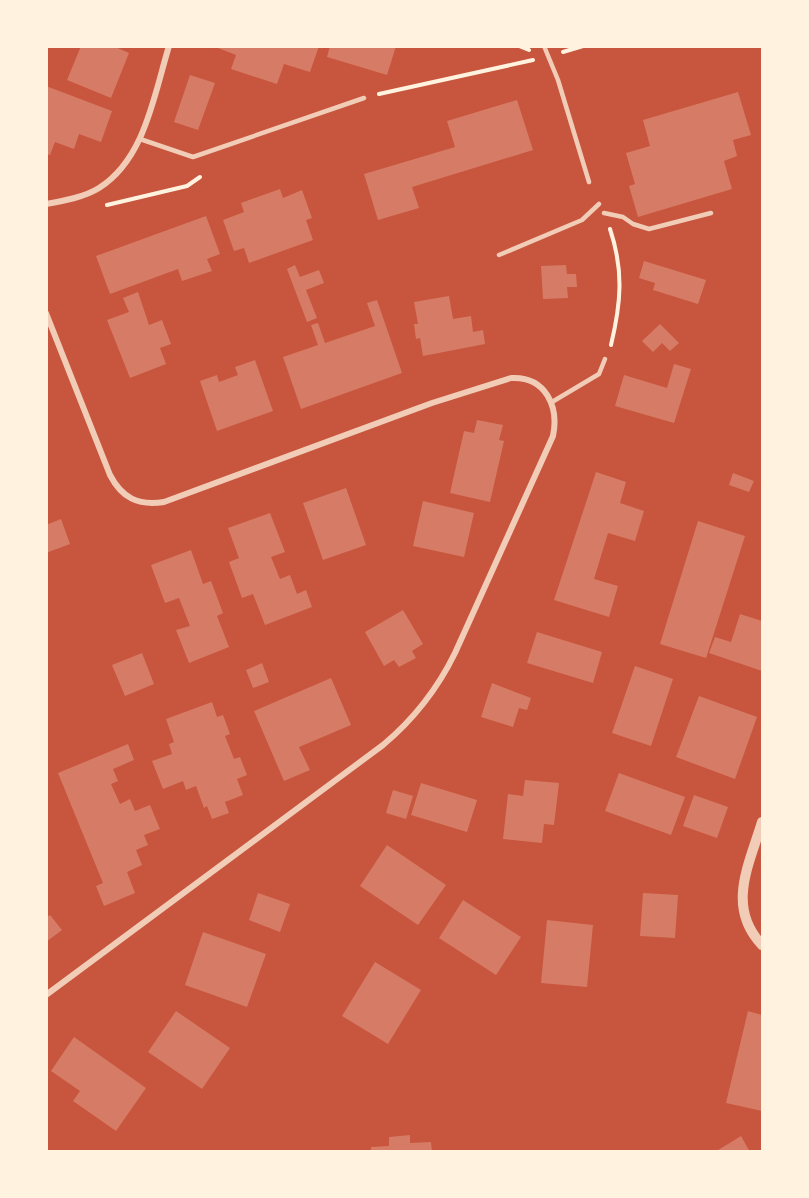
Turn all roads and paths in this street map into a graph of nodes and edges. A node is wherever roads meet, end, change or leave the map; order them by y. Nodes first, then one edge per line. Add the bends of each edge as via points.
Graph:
1 (169, 46) edge
2 (544, 46) edge
3 (583, 46) edge
4 (548, 57) junction
5 (364, 98) joint
6 (140, 139) junction
7 (200, 177) dead end
8 (589, 182) dead end
9 (46, 204) edge
10 (599, 204) dead end
11 (100, 206) dead end
12 (604, 213) joint
13 (711, 213) dead end
14 (499, 255) dead end
15 (46, 313) edge
16 (605, 359) joint
17 (552, 402) junction
18 (762, 822) edge
19 (762, 945) edge
20 (46, 994) edge

1 - 6 street
2 - 4 lane
3 - 4 path
4 - 5 path
4 - 8 lane
5 - 6 lane via 193,157
6 - 9 street via 125,167 98,189
7 - 11 path via 187,186
10 - 14 lane via 582,220
12 - 13 lane via 649,230
12 - 16 path via 617,251 621,306
15 - 17 street via 110,475 125,495 140,503 164,502 432,403 511,378 539,386
16 - 17 lane via 599,374
17 - 20 street via 557,419 553,436 449,665 415,717 383,746
18 - 19 street via 741,896 748,926

